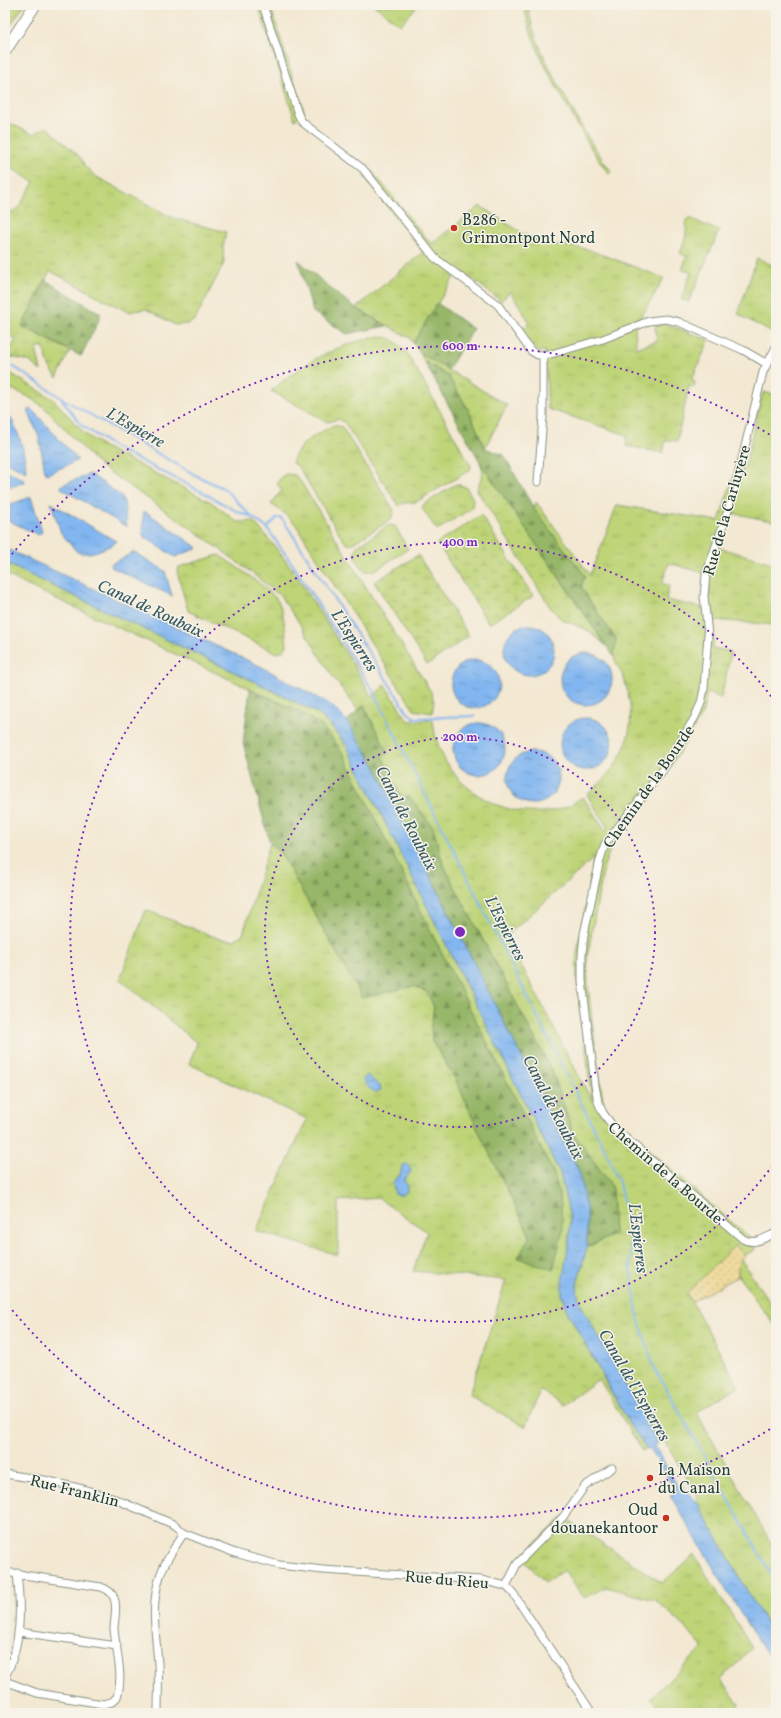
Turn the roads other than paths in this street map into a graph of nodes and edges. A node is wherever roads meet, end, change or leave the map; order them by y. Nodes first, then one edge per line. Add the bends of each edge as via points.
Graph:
1 (35, 5) edge
2 (263, 5) edge
3 (5, 51) edge
4 (776, 347) edge
5 (543, 355) junction
6 (767, 364) junction
7 (538, 482) dead end
8 (704, 689) joint
9 (776, 1233) edge
10 (612, 1468) dead end
11 (5, 1474) edge
12 (184, 1533) junction
13 (235, 1553) joint
14 (5, 1572) edge
15 (17, 1573) junction
16 (506, 1586) junction
17 (20, 1632) junction
18 (117, 1646) junction
19 (5, 1677) edge
20 (5, 1681) edge
21 (158, 1713) edge
22 (592, 1713) edge

1 - 3 street
2 - 5 street via 302,122 363,169 435,258 498,305 527,347
4 - 6 street, Rue de la Carluyère
5 - 6 street via 603,340 649,320 666,319 679,322 743,350
5 - 7 street via 543,417
6 - 8 street, Rue de la Carluyère via 733,496 705,582 708,635
8 - 9 street, Chemin de la Bourde via 698,712 663,770 603,850 584,934 584,1004 598,1102 609,1123 743,1239 756,1241
10 - 16 street via 585,1486 563,1517 518,1564
11 - 12 street, Rue Franklin via 44,1480 115,1499 175,1525
12 - 13 street, Rue Franklin
12 - 21 street via 162,1571 155,1604
13 - 16 street, Rue du Rieu via 279,1565 481,1580
14 - 15 street
15 - 17 street
15 - 18 street via 108,1590 115,1599 114,1628
16 - 22 street, Rue du Rieu via 513,1592
17 - 18 street
17 - 19 street
18 - 20 street via 118,1693 115,1700 108,1703 37,1693

